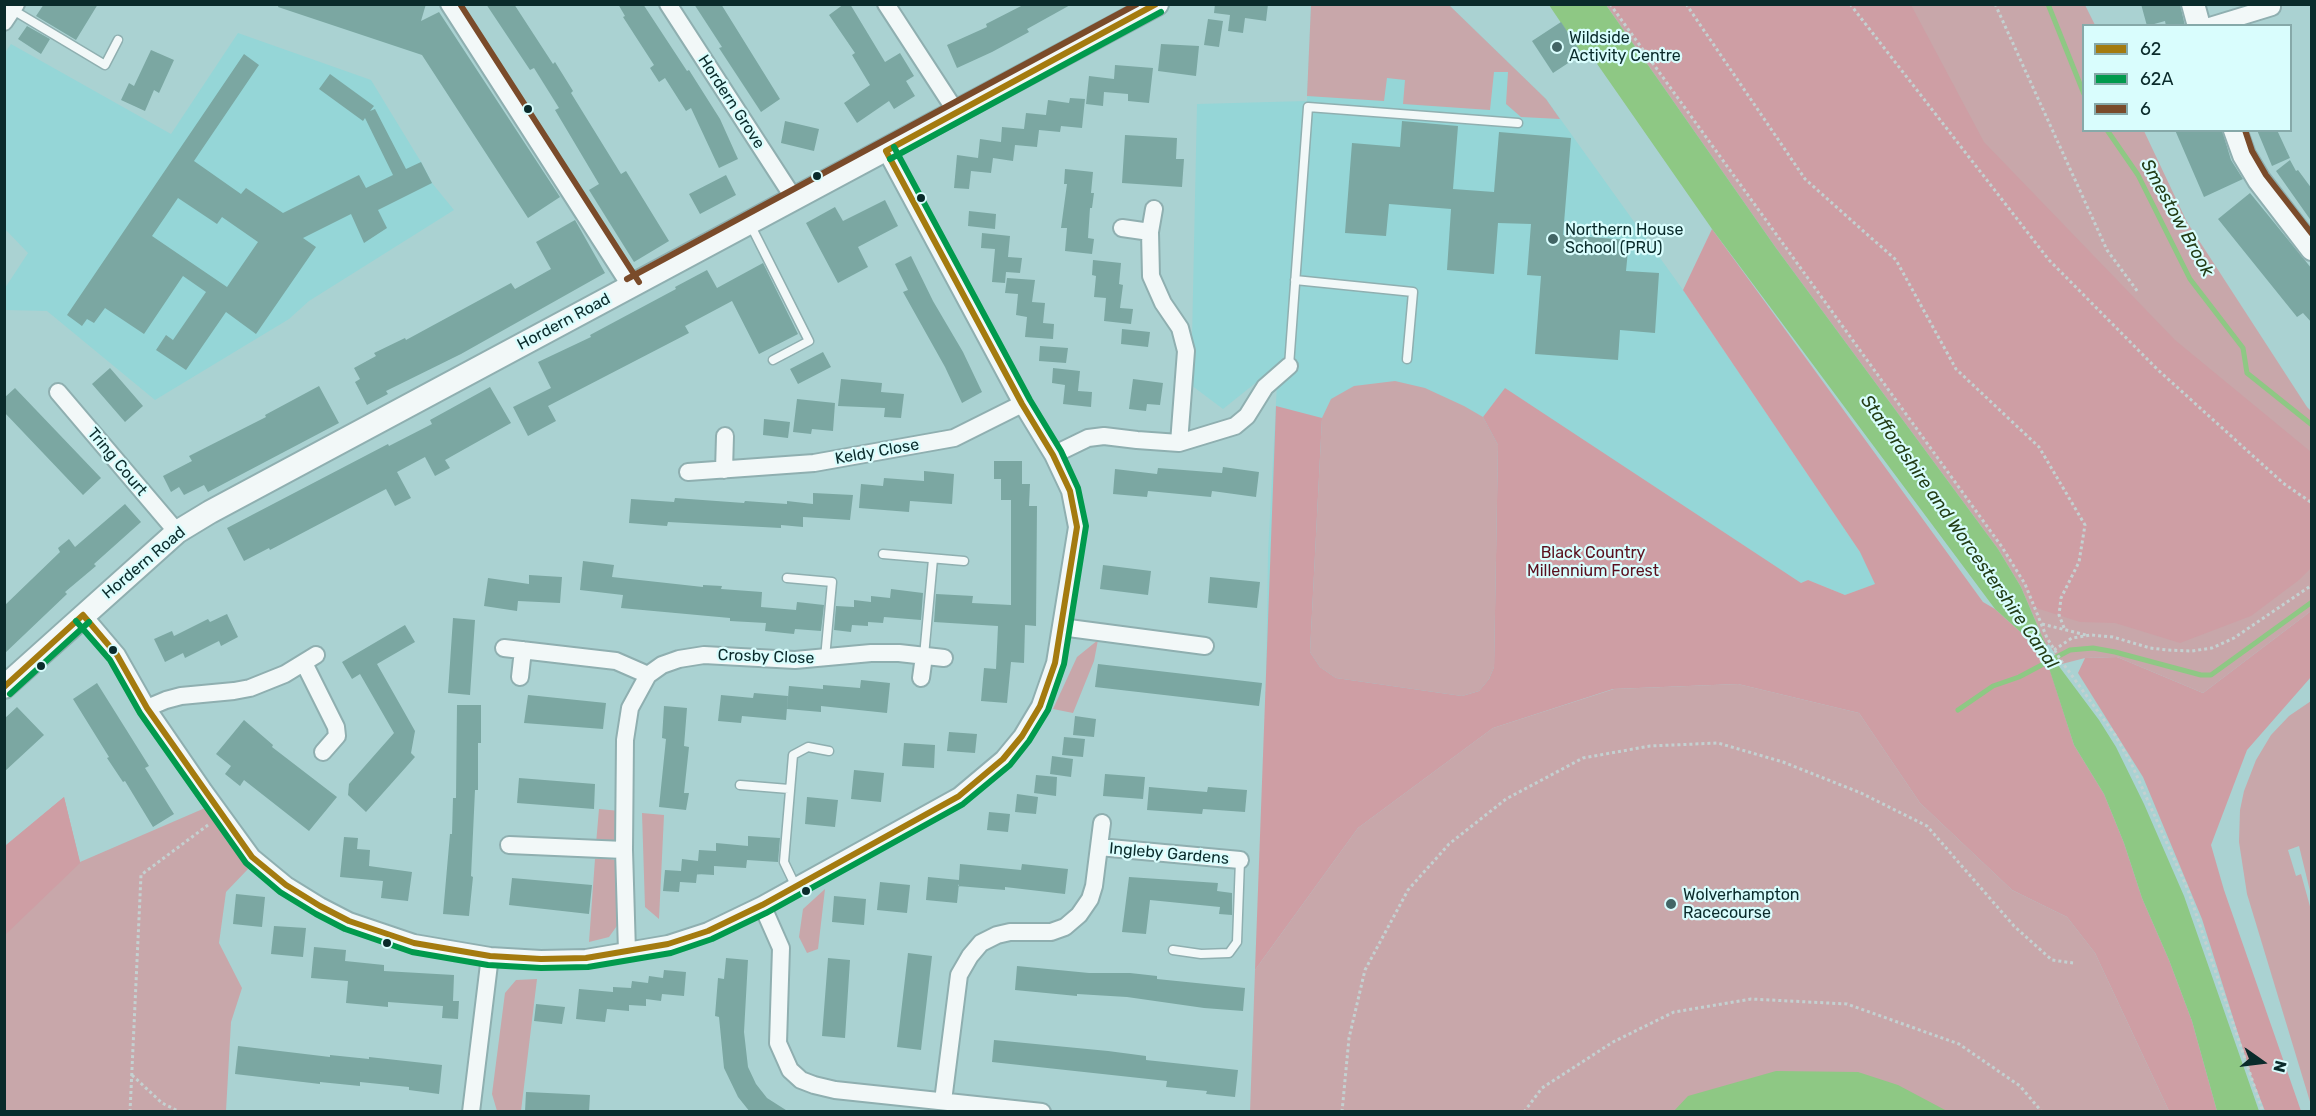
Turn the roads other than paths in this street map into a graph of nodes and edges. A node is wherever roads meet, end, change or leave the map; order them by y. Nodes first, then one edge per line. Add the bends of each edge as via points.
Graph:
1 (449, 4) edge
2 (668, 4) edge
3 (886, 4) edge
4 (1157, 4) edge
5 (2193, 4) edge
6 (2272, 7) dead end
7 (11, 12) edge
8 (2198, 24) edge
9 (2217, 24) edge
10 (118, 40) dead end
11 (957, 113) junction
12 (1518, 123) dead end
13 (2236, 132) edge
14 (886, 151) junction
15 (795, 200) junction
16 (1154, 209) dead end
17 (750, 224) junction
18 (1122, 228) dead end
19 (1150, 232) junction
20 (2312, 249) edge
21 (1295, 280) junction
22 (631, 287) junction
23 (1407, 359) dead end
24 (772, 360) dead end
25 (1289, 366) joint
26 (58, 392) dead end
27 (1022, 404) junction
28 (725, 436) dead end
29 (1179, 443) junction
30 (1053, 455) junction
31 (724, 470) junction
32 (688, 472) dead end
33 (177, 532) junction
34 (883, 554) dead end
35 (933, 559) junction
36 (964, 561) dead end
37 (787, 578) dead end
38 (82, 615) junction
39 (1061, 627) junction
40 (1205, 646) dead end
41 (504, 648) dead end
42 (523, 650) junction
43 (924, 656) junction
44 (825, 658) junction
45 (944, 658) dead end
46 (648, 675) junction
47 (520, 678) dead end
48 (921, 678) dead end
49 (4, 687) edge
50 (147, 708) junction
51 (829, 751) dead end
52 (323, 752) dead end
53 (740, 785) dead end
54 (789, 789) junction
55 (1102, 823) dead end
56 (509, 845) dead end
57 (1099, 847) junction
58 (624, 849) junction
59 (1240, 860) joint
60 (795, 885) junction
61 (762, 905) junction
62 (1173, 950) dead end
63 (627, 952) junction
64 (490, 956) junction
65 (943, 1101) junction
66 (902, 1105) edge
67 (471, 1112) edge
68 (1042, 1112) edge

1 - 22 street
2 - 15 street, Hordern Grove
3 - 11 street
4 - 11 street, Hordern Road
5 - 8 street
6 - 9 street
7 - 10 lane via 105,65
11 - 14 street, Hordern Road
12 - 21 lane via 1308,107
13 - 20 street via 2259,180
14 - 15 street, Hordern Road
14 - 27 street
15 - 17 street, Hordern Road
16 - 19 street
17 - 22 street, Hordern Road
17 - 24 lane via 809,341
18 - 19 street
19 - 29 street via 1151,276 1180,328 1186,351
21 - 23 lane via 1413,292
21 - 25 lane
22 - 33 street, Hordern Road
25 - 29 street via 1265,387 1247,416 1235,426
26 - 33 street, Tring Court
27 - 30 street
27 - 31 street, Keldy Close via 954,438 814,463
28 - 31 street
29 - 30 street via 1104,435 1088,438
30 - 39 street via 1070,491 1077,527
31 - 32 street, Keldy Close
33 - 38 street, Hordern Road
34 - 35 lane
35 - 36 lane
35 - 43 lane
37 - 44 lane via 832,582
38 - 49 street, Hordern Road
38 - 50 street via 117,655
39 - 40 street
39 - 60 street via 1055,663 1040,706 1003,759 959,796
41 - 42 street
42 - 46 street via 616,661
42 - 47 street
43 - 44 street, Crosby Close via 871,653
43 - 45 street, Crosby Close
43 - 48 street
44 - 46 street, Crosby Close via 704,655 671,662
46 - 58 street via 630,708 625,740
50 - 52 street via 181,696 250,688 310,659 336,727 337,736
50 - 64 street via 252,857 286,885 349,921 414,943
51 - 54 lane via 808,747 793,755
53 - 54 lane
54 - 60 lane via 784,862
55 - 57 street, Ingleby Gardens
56 - 58 street
57 - 59 street, Ingleby Gardens
57 - 65 street, Ingleby Gardens via 1092,892 1079,915 1065,927 1051,932 997,934 981,943 970,956 959,975
58 - 63 street
59 - 62 lane via 1237,942 1229,953
60 - 61 street
61 - 63 street via 708,931
61 - 66 street via 782,948 778,1043 790,1070 814,1085
63 - 64 street via 586,958
64 - 67 street
65 - 66 street
65 - 68 street

